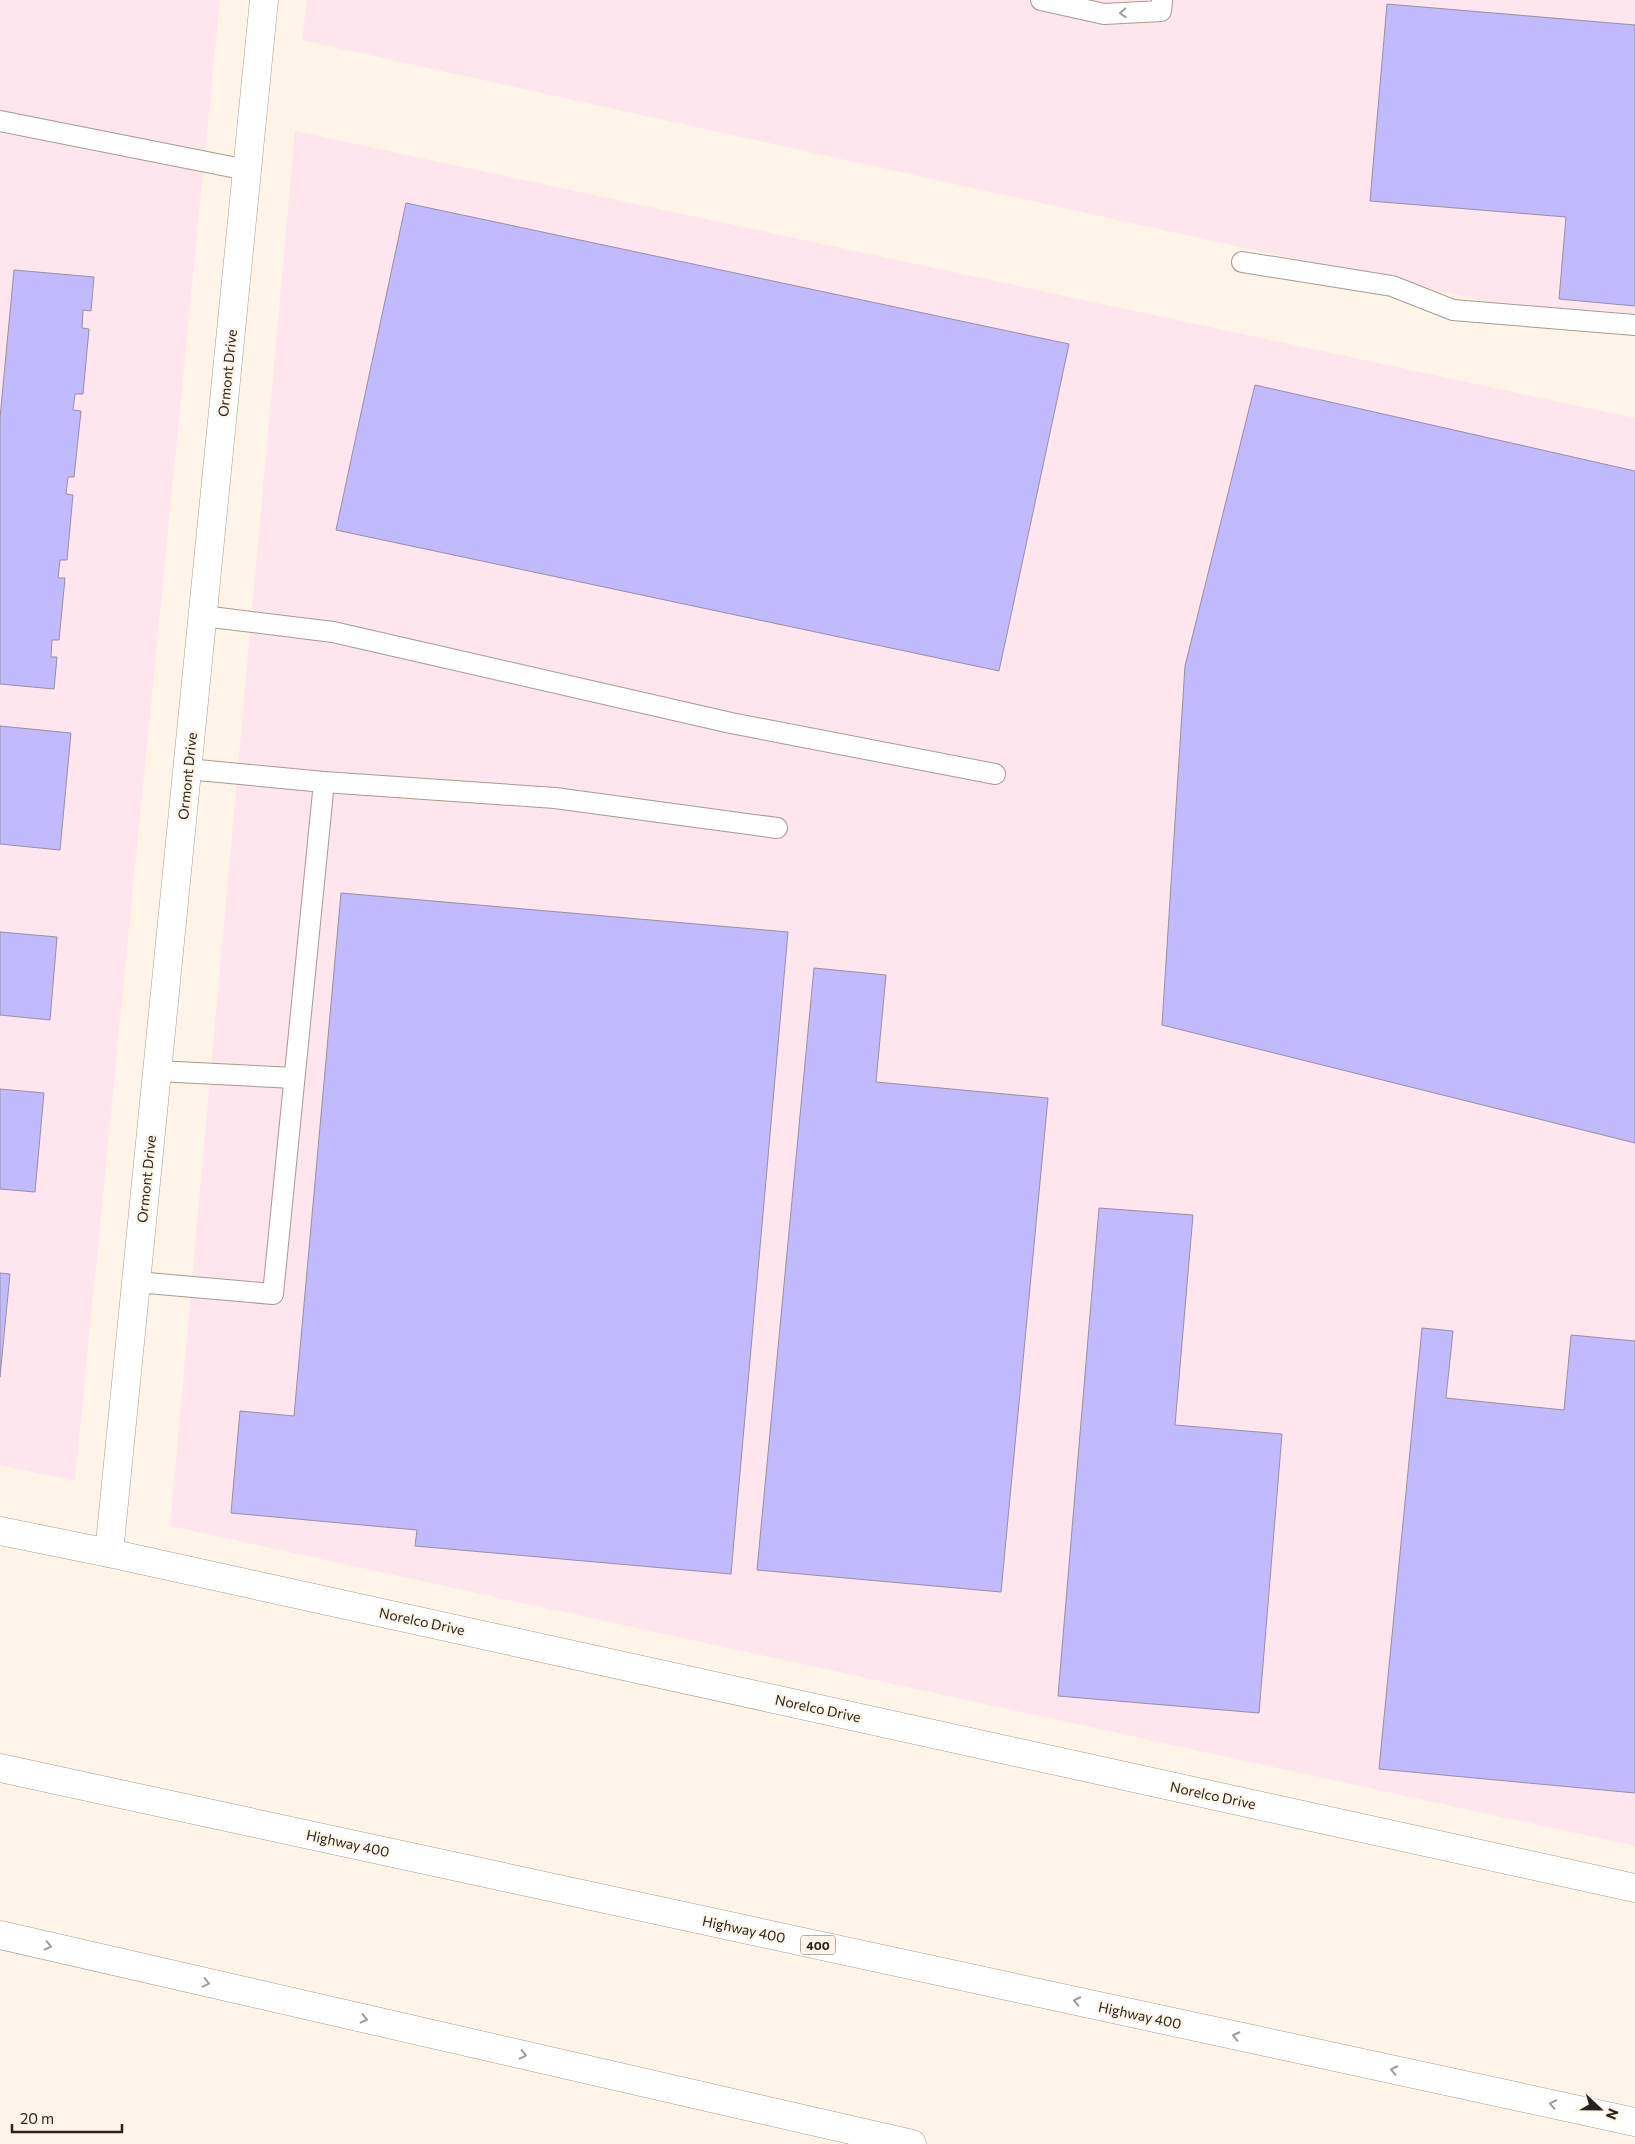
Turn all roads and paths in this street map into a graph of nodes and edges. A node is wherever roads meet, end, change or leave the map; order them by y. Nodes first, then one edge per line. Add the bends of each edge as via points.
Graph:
1 (264, 0) edge
2 (1041, 0) edge
3 (1162, 0) edge
4 (0, 121) edge
5 (248, 170) junction
6 (1242, 262) dead end
7 (1635, 326) edge
8 (202, 616) junction
9 (188, 769) junction
10 (995, 774) dead end
11 (324, 782) junction
12 (777, 828) dead end
13 (157, 1071) junction
14 (294, 1078) junction
15 (136, 1282) junction
16 (0, 1531) edge
17 (109, 1553) junction
18 (0, 1768) edge
19 (1635, 1888) edge
20 (0, 1936) edge
21 (1635, 2122) edge
22 (912, 2144) edge

1 - 5 main road, Ormont Drive
3 -> 2 lane via 1161,11 1104,14
4 - 5 lane
5 - 8 main road, Ormont Drive
6 - 7 lane via 1392,286 1453,310
8 - 9 main road, Ormont Drive
8 - 10 lane via 333,632 731,723
9 - 11 lane
9 - 13 main road, Ormont Drive
11 - 12 lane via 555,798
11 - 14 lane
13 - 14 lane
13 - 15 main road, Ormont Drive
14 - 15 lane via 272,1294
15 - 17 main road, Ormont Drive
16 - 17 main road, Norelco Drive
17 - 19 main road, Norelco Drive
21 -> 18 main road, Highway 400 / 400
20 -> 22 main road

